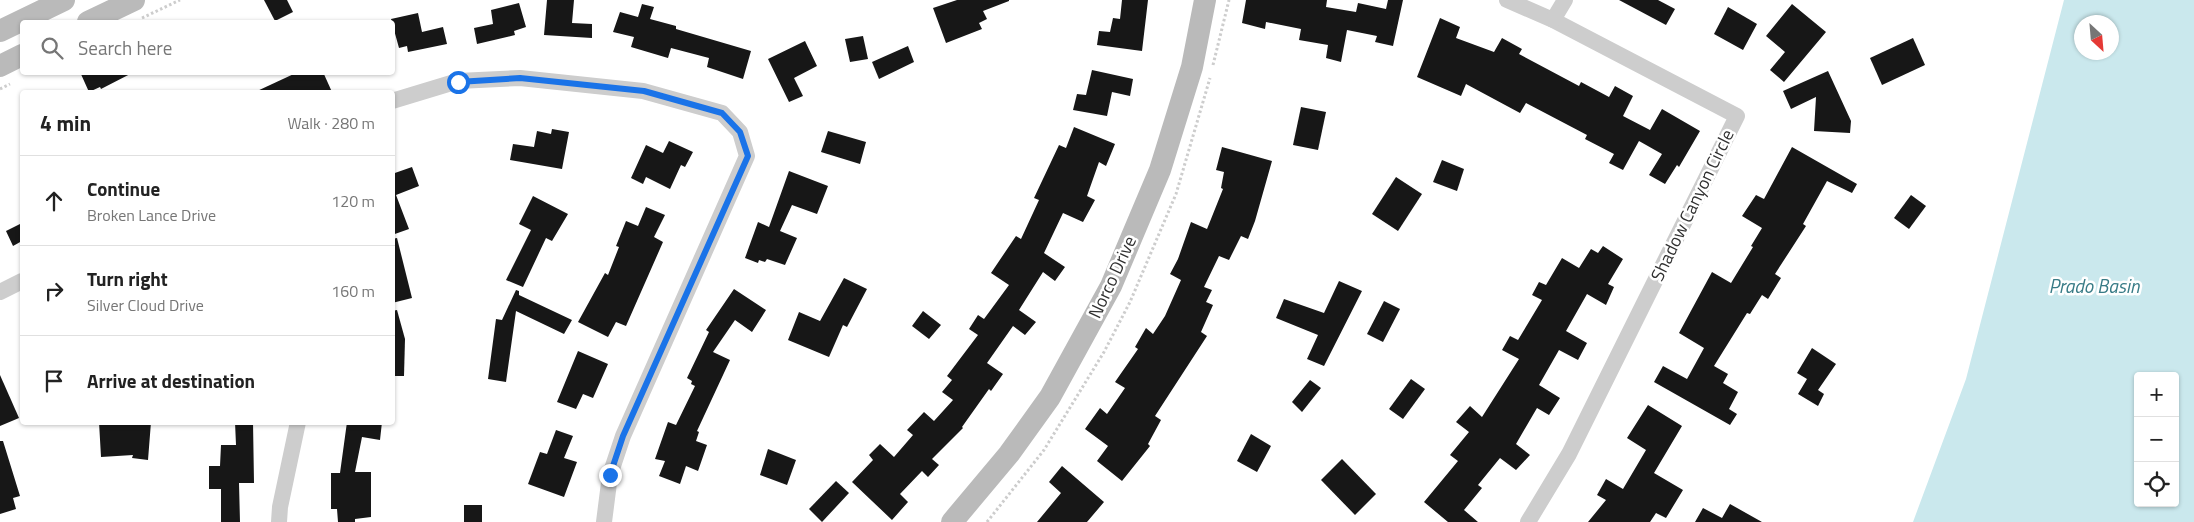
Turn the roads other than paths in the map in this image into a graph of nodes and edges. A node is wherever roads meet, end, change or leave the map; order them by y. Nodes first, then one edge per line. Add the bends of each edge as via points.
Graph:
1 (64, 0) edge
2 (134, 0) edge
3 (1206, 0) edge
4 (1507, 0) edge
5 (1565, 0) edge
6 (23, 20) edge
7 (92, 20) edge
8 (1553, 20) junction
9 (20, 21) edge
10 (0, 31) edge
11 (20, 56) edge
12 (0, 66) edge
13 (395, 100) edge
14 (20, 282) edge
15 (0, 292) edge
16 (297, 425) edge
17 (279, 522) edge
18 (604, 522) edge
19 (952, 522) edge
20 (1528, 522) edge

1 - 6 main road
2 - 7 main road
3 - 19 main road, Norco Drive via 1192,67 1160,170 1112,286 1050,397 1009,454
4 - 8 street, Shadow Canyon Circle
5 - 8 street
8 - 20 street, Shadow Canyon Circle via 1736,116 1569,454
9 - 10 main road
11 - 12 main road
13 - 18 street via 458,82 520,78 644,91 722,113 740,132 748,156 623,436 610,475
14 - 15 street
16 - 17 street

